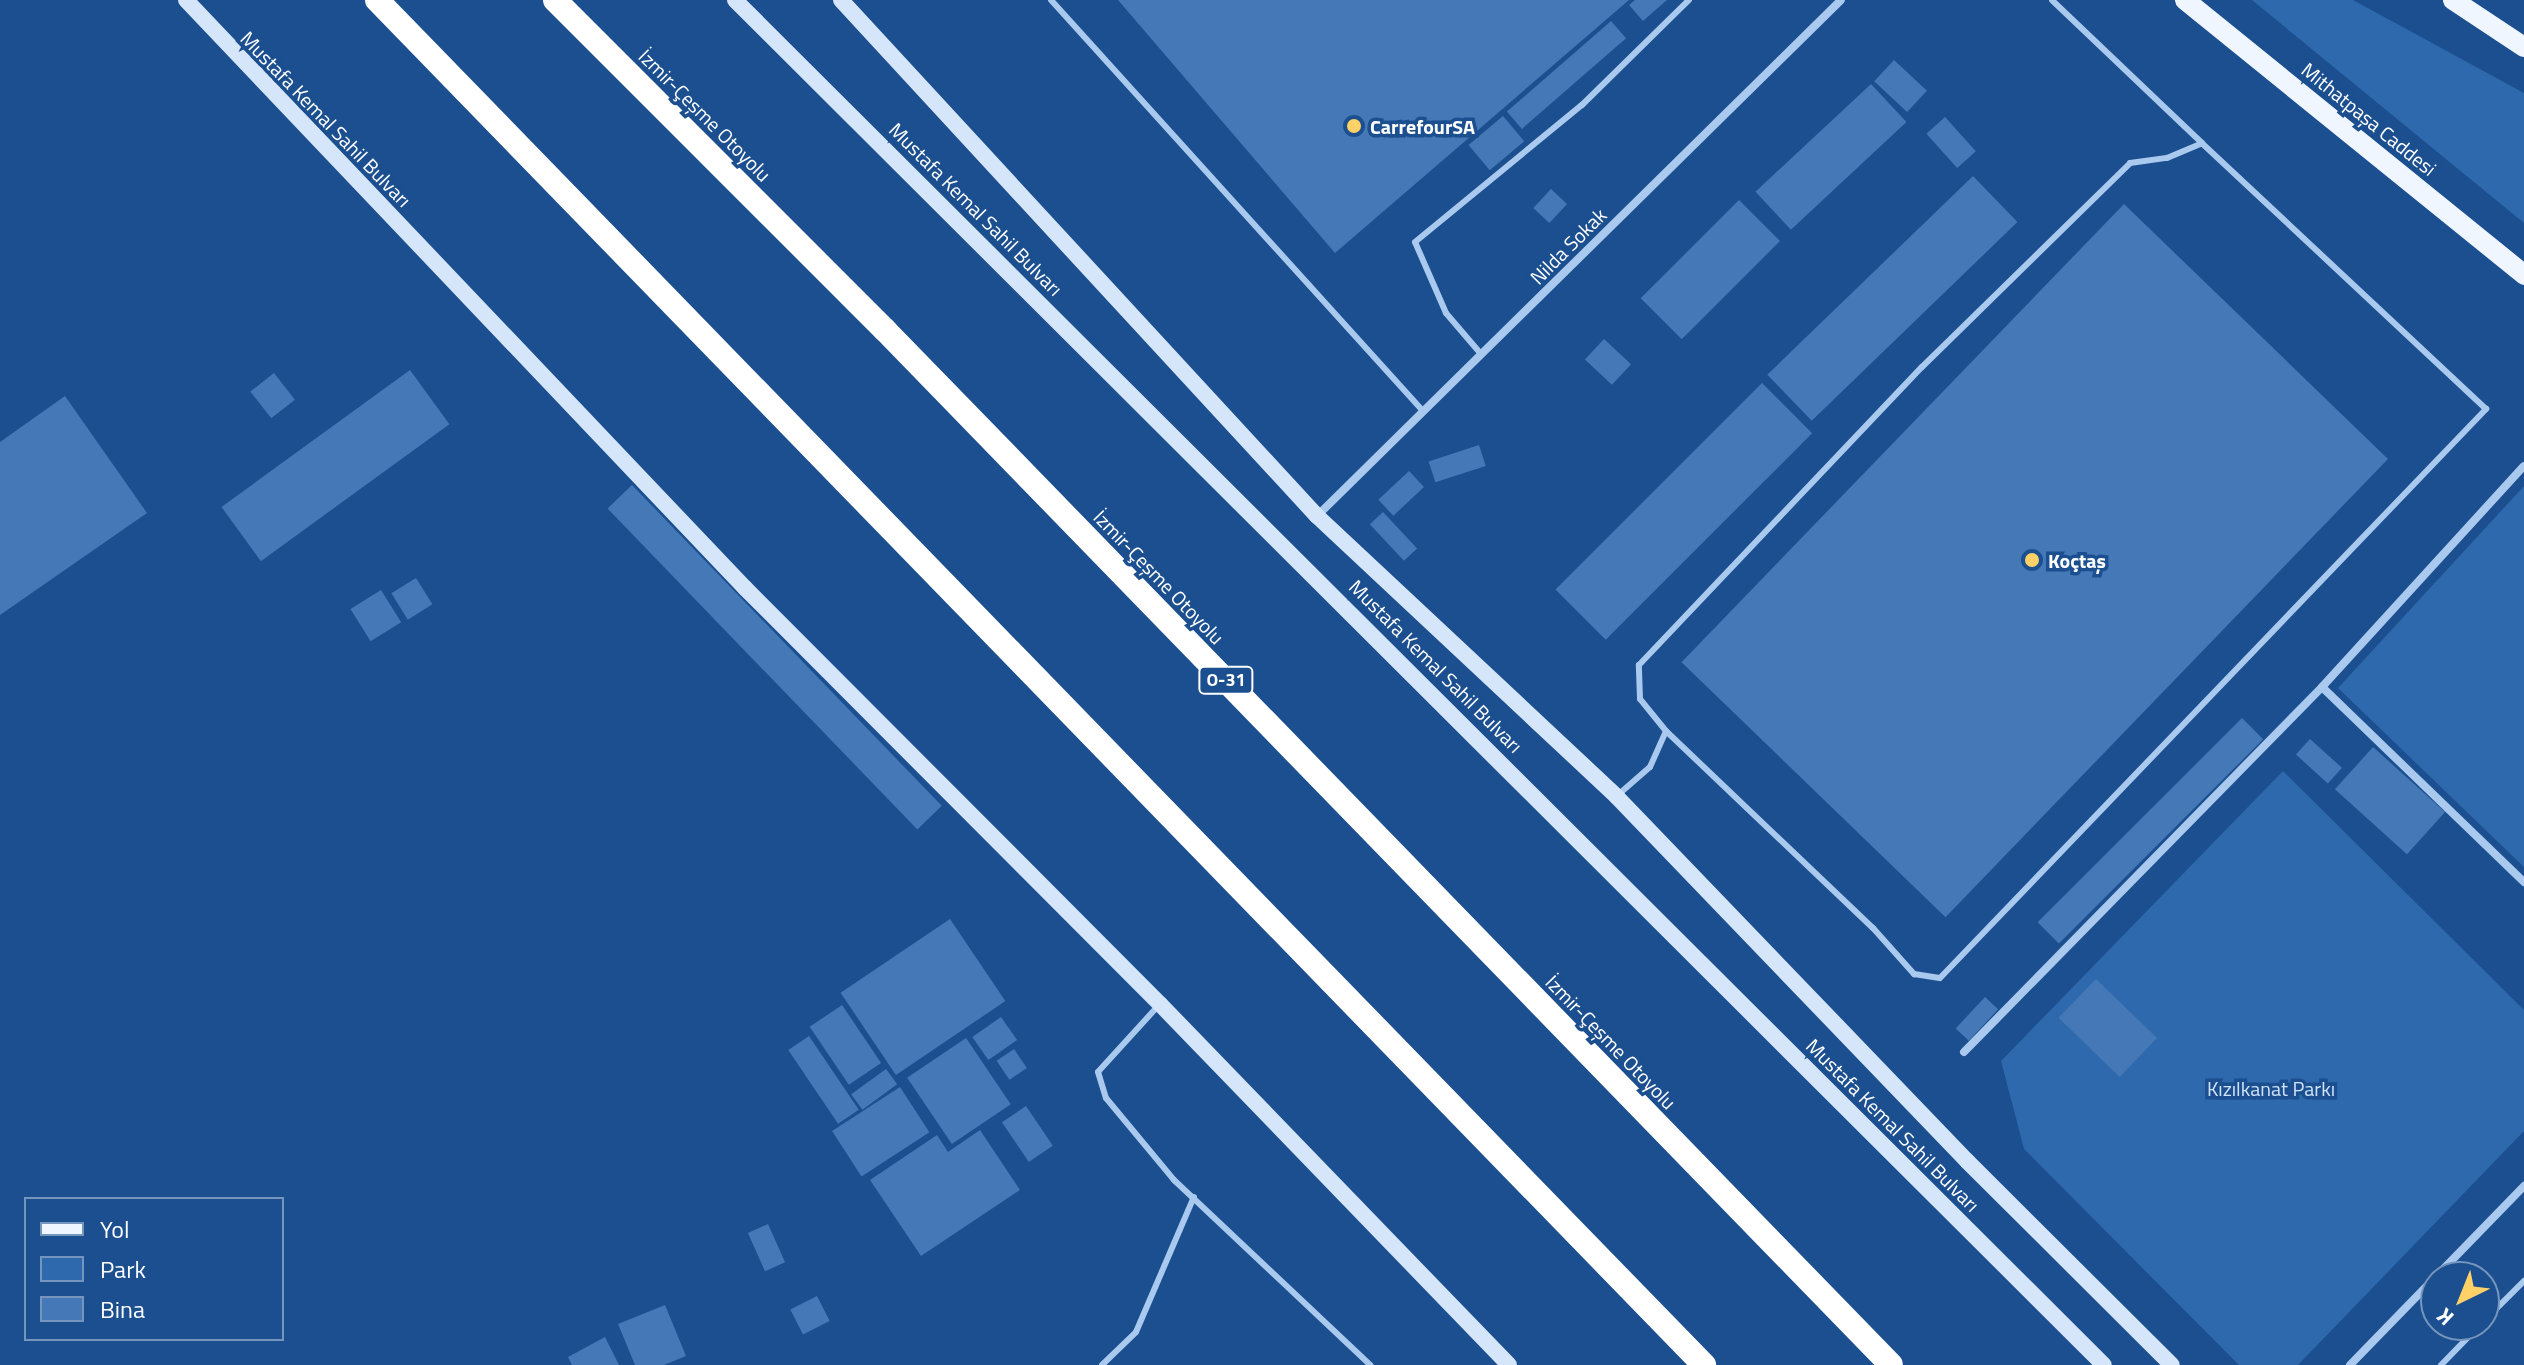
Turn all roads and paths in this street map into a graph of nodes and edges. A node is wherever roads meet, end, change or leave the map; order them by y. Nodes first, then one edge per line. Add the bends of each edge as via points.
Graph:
1 (186, 0) edge
2 (377, 0) edge
3 (555, 0) edge
4 (735, 0) edge
5 (841, 0) edge
6 (1051, 0) edge
7 (1689, 0) edge
8 (1841, 0) edge
9 (2052, 0) edge
10 (2185, 0) edge
11 (2453, 0) edge
12 (2524, 47) edge
13 (2202, 143) junction
14 (2524, 275) edge
15 (1481, 354) junction
16 (1423, 411) junction
17 (2524, 466) edge
18 (1317, 516) junction
19 (2322, 687) junction
20 (1666, 731) junction
21 (1617, 797) junction
22 (2524, 882) edge
23 (1160, 1004) junction
24 (1964, 1052) dead end
25 (2524, 1186) edge
26 (1194, 1197) junction
27 (2524, 1281) edge
28 (2500, 1305) edge
29 (2464, 1341) edge
30 (1102, 1365) edge
31 (1370, 1365) edge
32 (1509, 1365) edge
33 (1704, 1365) edge
34 (1891, 1365) edge
35 (2104, 1365) edge
36 (2172, 1365) edge
37 (2350, 1365) edge
38 (2441, 1365) edge

1 - 23 street, Mustafa Kemal Sahil Bulvarı via 745,588
2 - 33 highway
3 - 34 highway, İzmir-Çeşme Otoyolu / O-31 via 908,353
4 - 35 street, Mustafa Kemal Sahil Bulvarı
5 - 18 street, Mustafa Kemal Sahil Bulvarı
6 - 16 lane
7 - 15 lane via 1582,105 1415,242 1446,313
8 - 15 street, Nilda Sokak
9 - 13 lane
10 - 14 main road, Mithatpaşa Caddesi
11 - 12 main road
13 - 20 lane via 2167,158 2130,163 1922,367 1639,665 1640,699
13 - 20 lane via 2486,409 1940,978 1914,974 1851,906
15 - 16 street, Nilda Sokak
16 - 18 street, Nilda Sokak
17 - 19 street
18 - 21 street, Mustafa Kemal Sahil Bulvarı
19 - 22 street
19 - 24 street
20 - 21 lane via 1650,767
21 - 36 street, Mustafa Kemal Sahil Bulvarı via 1967,1161
23 - 26 lane via 1098,1072 1106,1098
23 - 32 street, Mustafa Kemal Sahil Bulvarı
25 - 37 street
26 - 30 lane via 1136,1332
26 - 31 lane
27 - 28 lane
29 - 38 lane

